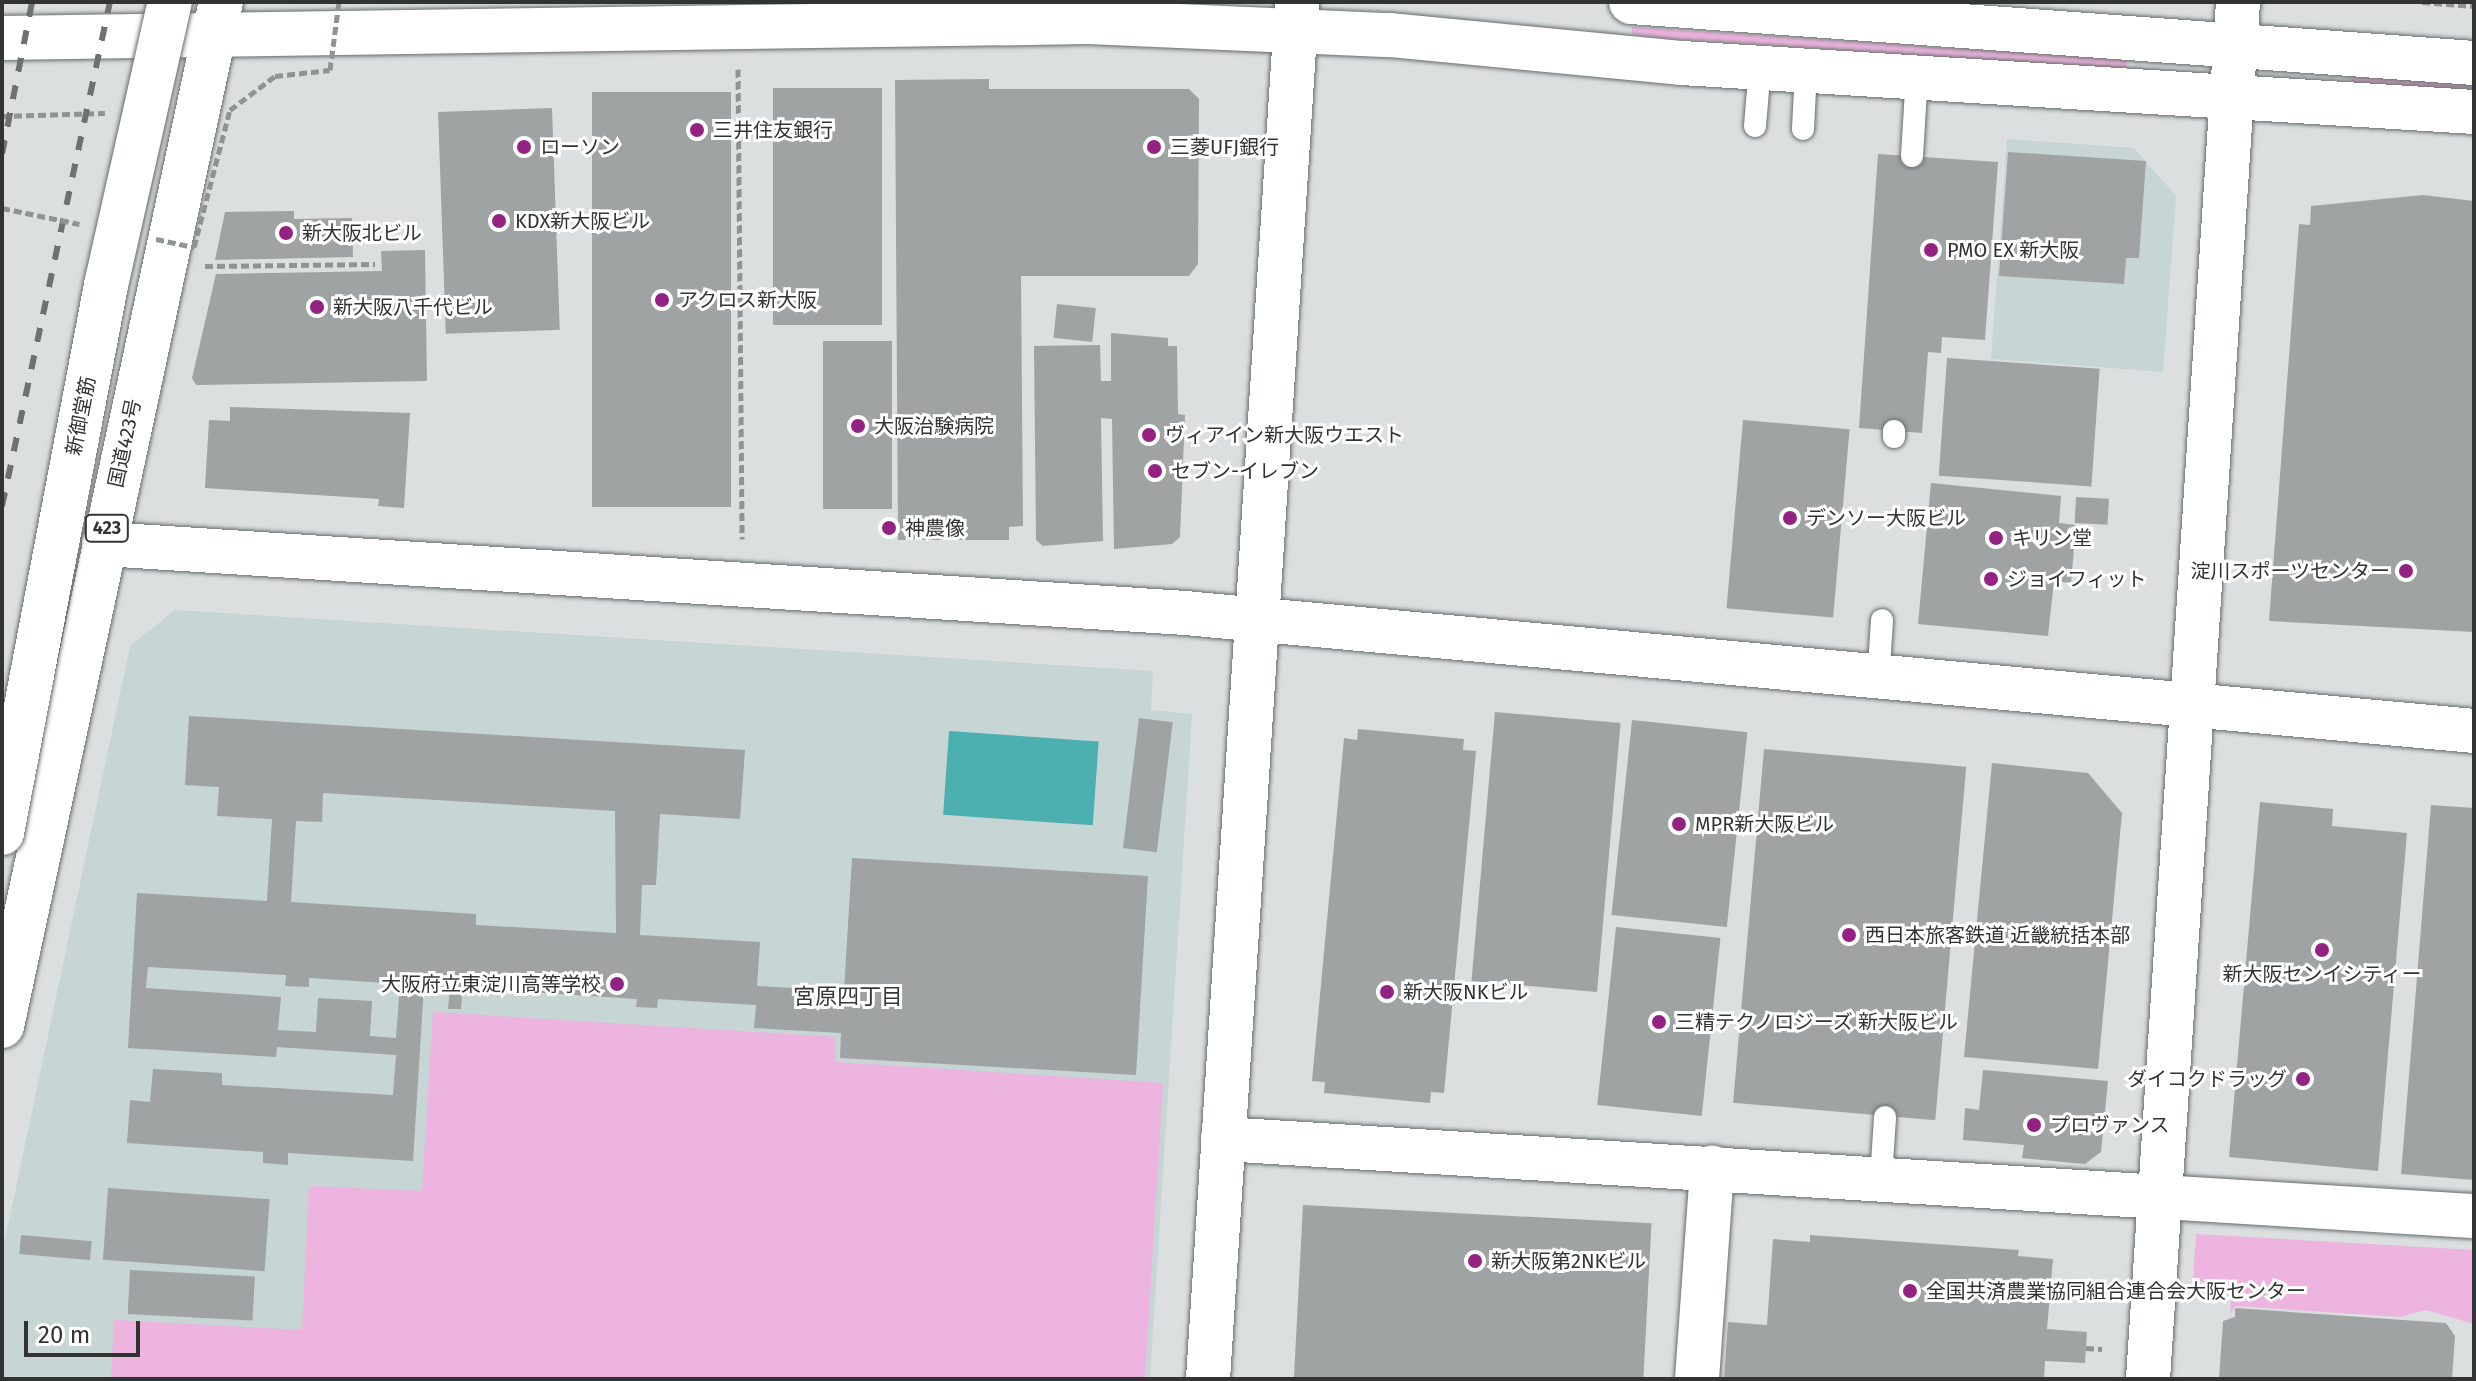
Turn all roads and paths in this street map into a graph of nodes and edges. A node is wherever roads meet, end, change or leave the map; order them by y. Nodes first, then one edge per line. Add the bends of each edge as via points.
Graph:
1 (170, 2) edge
2 (339, 2) edge
3 (1631, 2) edge
4 (2238, 2) edge
5 (2422, 2) edge
6 (2474, 6) edge
7 (1767, 8) edge
8 (1850, 10) edge
9 (217, 16) edge
10 (1296, 17) edge
11 (2, 38) edge
12 (2235, 46) junction
13 (2474, 63) edge
14 (1760, 67) junction
15 (738, 69) dead end
16 (1806, 69) junction
17 (1917, 75) junction
18 (2231, 95) junction
19 (2474, 112) edge
20 (1755, 126) dead end
21 (1803, 129) dead end
22 (1912, 156) dead end
23 (2, 208) edge
24 (89, 226) dead end
25 (147, 238) dead end
26 (375, 264) dead end
27 (200, 266) dead end
28 (742, 539) dead end
29 (104, 544) junction
30 (1257, 619) junction
31 (1882, 620) dead end
32 (1878, 681) junction
33 (2191, 709) junction
34 (2474, 731) edge
35 (2, 833) edge
36 (2, 1026) edge
37 (1885, 1117) dead end
38 (1223, 1139) junction
39 (1712, 1168) junction
40 (1881, 1178) junction
41 (2161, 1197) junction
42 (2474, 1216) edge
43 (2086, 1348) dead end
44 (2102, 1349) dead end
45 (1208, 1379) edge
46 (1697, 1379) edge
47 (2148, 1379) edge

1 - 35 main road, 新御堂筋 / 423, bridge via 106,285
2 - 25 path, bridge via 330,70 275,76 230,110 194,247
3 - 7 main road
4 - 12 main road
5 - 6 path
7 - 8 main road
8 - 12 main road
9 - 10 main road via 1088,22
9 - 11 main road
9 - 29 main road, 国道423号 / 423
10 - 14 main road
10 - 30 main road
12 - 13 main road
12 - 18 main road
14 - 16 main road
14 - 20 lane
15 - 28 path
16 - 17 main road
16 - 21 lane
17 - 18 main road
17 - 22 lane
18 - 19 main road
18 - 33 main road
23 - 24 path, bridge
26 - 27 path
29 - 30 main road
29 - 36 main road, 国道423号 / 423
30 - 32 main road
30 - 38 main road
31 - 32 lane
32 - 33 main road
33 - 34 main road
33 - 41 main road
37 - 40 lane
38 - 39 main road
38 - 45 main road
39 - 40 main road
39 - 46 main road
40 - 41 main road
41 - 42 main road
41 - 47 main road
43 - 44 path

